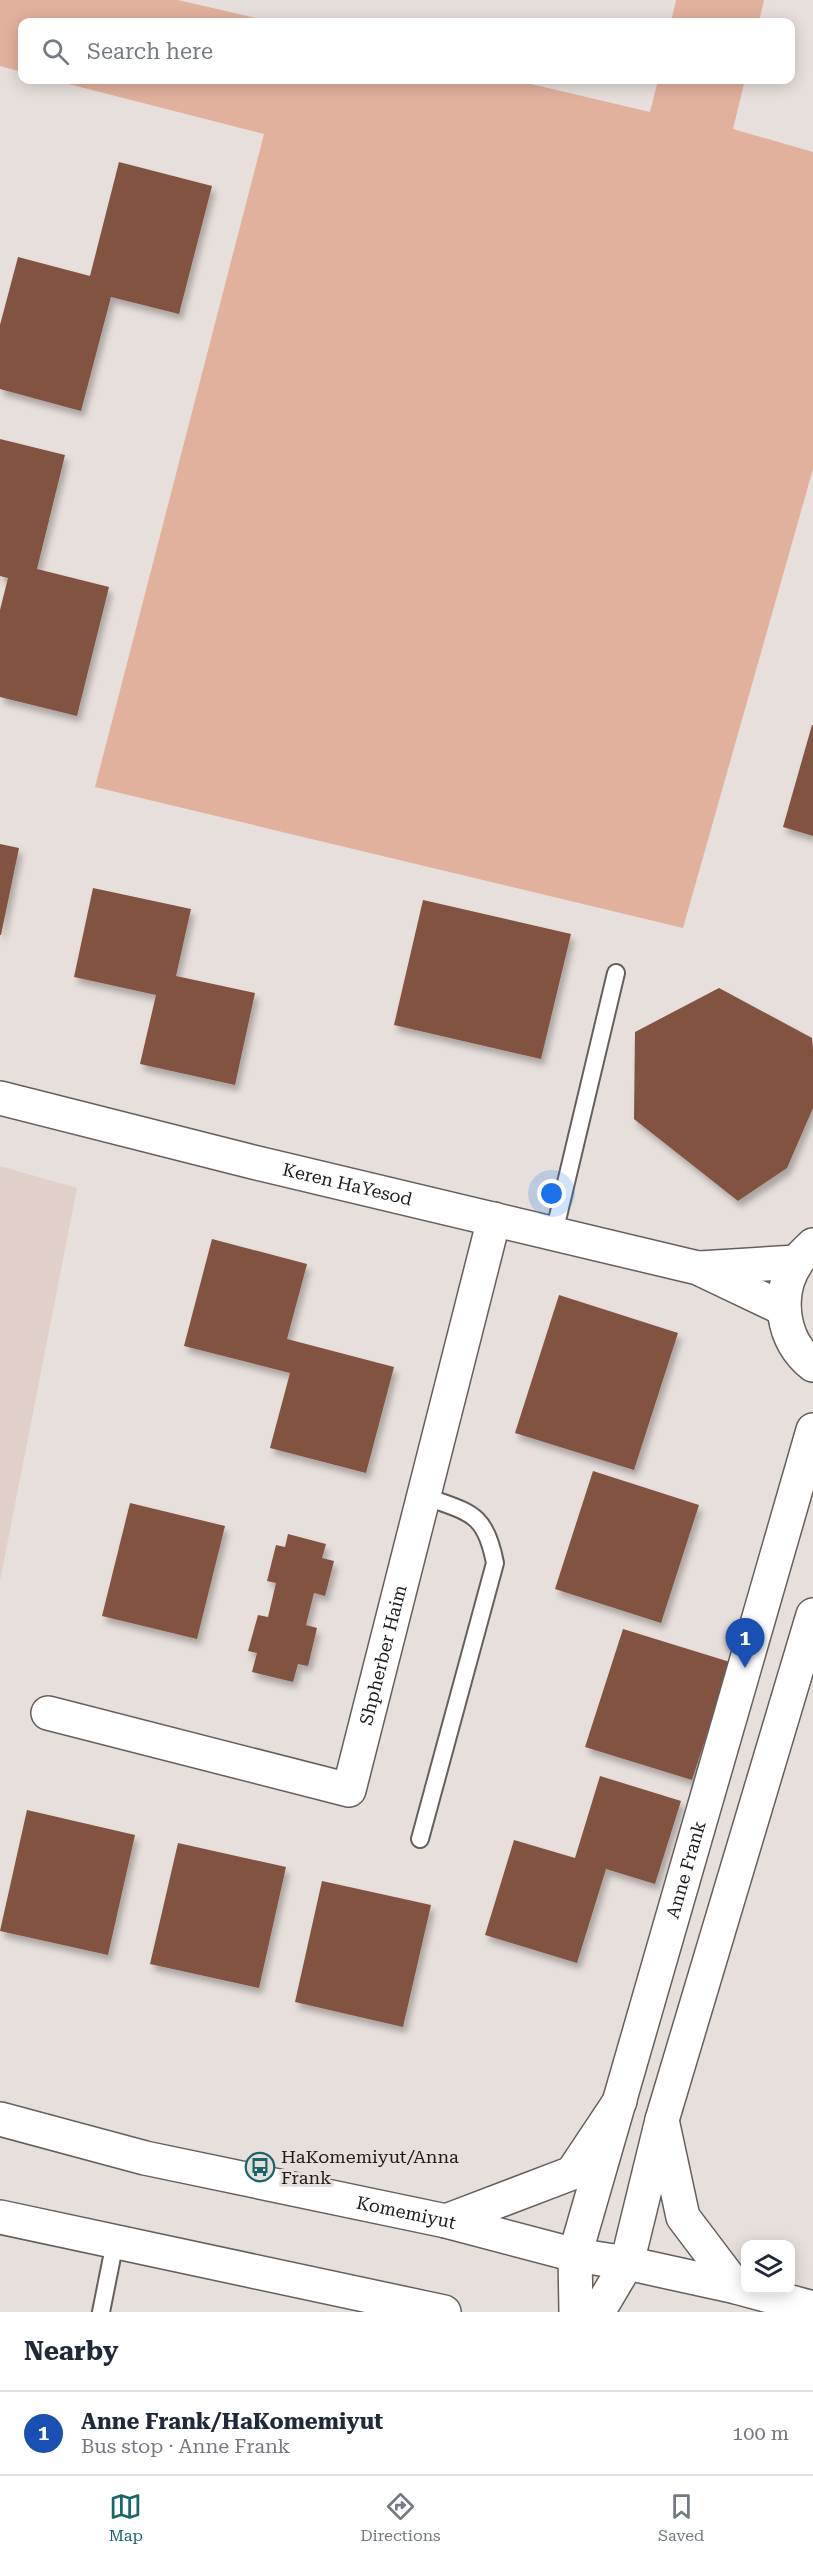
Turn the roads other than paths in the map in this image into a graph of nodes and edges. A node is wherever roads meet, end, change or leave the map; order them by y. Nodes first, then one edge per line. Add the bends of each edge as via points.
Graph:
1 (616, 973) dead end
2 (0, 1098) edge
3 (494, 1219) junction
4 (554, 1233) junction
5 (805, 1253) edge
6 (698, 1268) junction
7 (784, 1309) junction
8 (813, 1365) edge
9 (813, 1430) edge
10 (424, 1496) junction
11 (813, 1615) edge
12 (48, 1713) dead end
13 (420, 1839) dead end
14 (620, 2101) junction
15 (0, 2119) edge
16 (662, 2120) junction
17 (0, 2217) edge
18 (446, 2221) junction
19 (115, 2242) junction
20 (575, 2255) junction
21 (627, 2263) junction
22 (736, 2287) junction
23 (813, 2308) edge
24 (106, 2311) edge
25 (444, 2312) edge
26 (576, 2312) edge
27 (598, 2312) edge

1 - 4 lane
2 - 3 street, Keren HaYesod
3 - 4 street, Keren HaYesod
3 - 10 street, Shpherber Haim
4 - 6 street, Keren HaYesod
5 - 6 street, Keren HaYesod
5 - 7 street via 786,1287
6 - 7 street, Keren HaYesod
7 - 8 street via 790,1335
9 - 14 street, Anne Frank
10 - 12 street, Shpherber Haim via 350,1790
10 - 13 lane via 473,1514 490,1536 495,1563
11 - 16 street
14 - 18 street via 572,2173
14 - 20 street, Anne Frank
15 - 18 street, Komemiyut via 146,2158
16 - 21 street
16 - 22 street via 683,2217
17 - 19 street
18 - 20 street, Komemiyut
19 - 24 lane
19 - 25 street
20 - 21 street, Komemiyut
20 - 26 street, Anne Frank
21 - 22 street, Komemiyut
21 - 27 street
22 - 23 street, Komemiyut

